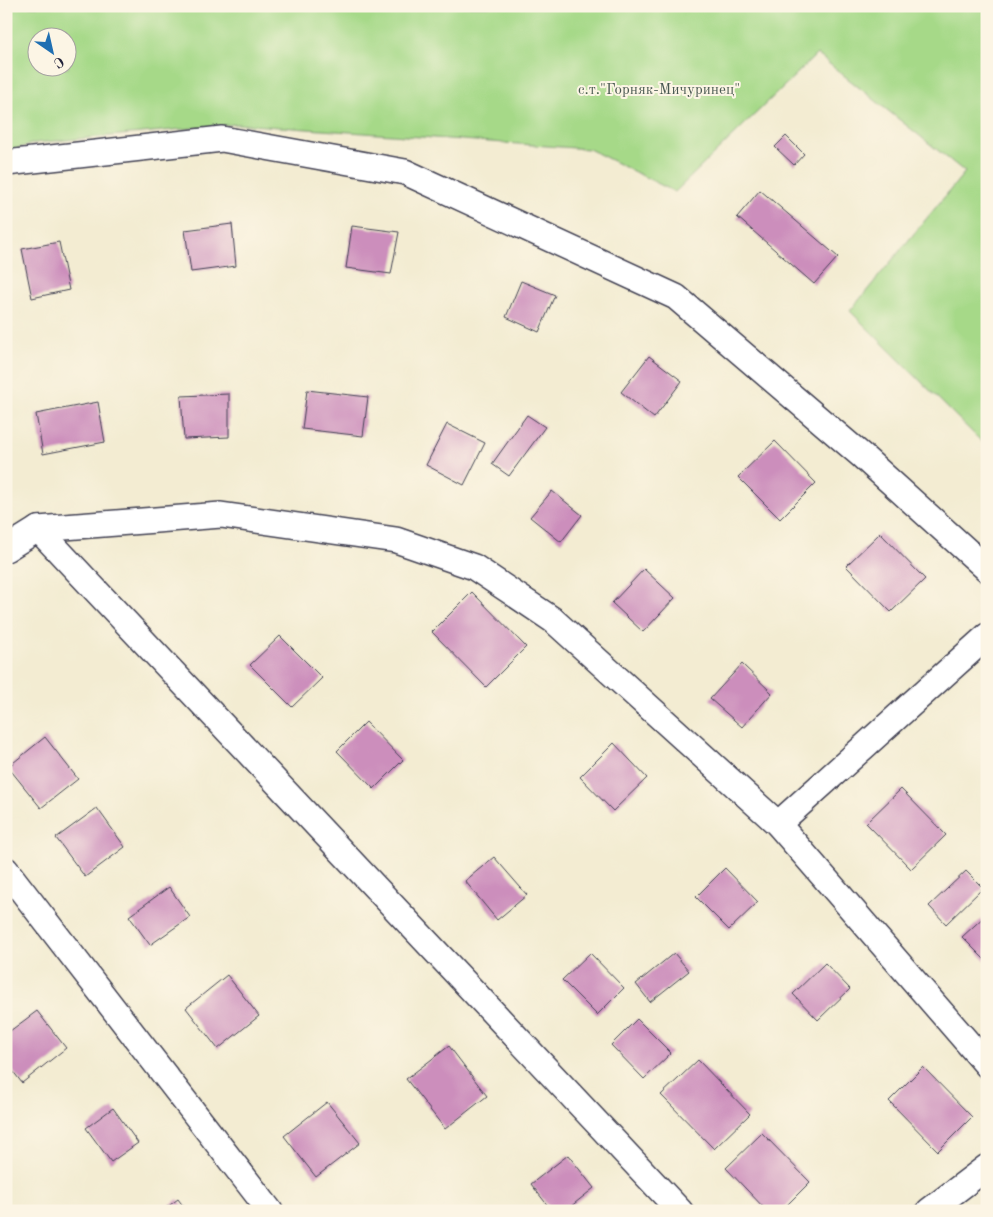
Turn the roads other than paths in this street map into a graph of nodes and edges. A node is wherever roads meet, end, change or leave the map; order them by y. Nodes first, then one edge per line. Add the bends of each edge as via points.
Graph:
1 (6, 163) edge
2 (38, 529) junction
3 (6, 549) edge
4 (987, 569) edge
5 (987, 636) edge
6 (778, 824) junction
7 (6, 870) edge
8 (987, 1064) edge
9 (987, 1167) edge
10 (270, 1211) edge
11 (680, 1211) edge
12 (929, 1211) edge

1 - 4 street via 222,139 404,172 676,297 861,455
2 - 3 street
2 - 6 street via 220,515 396,540 474,567 553,620
2 - 11 street
5 - 6 street
6 - 8 street
7 - 10 street
9 - 12 street

